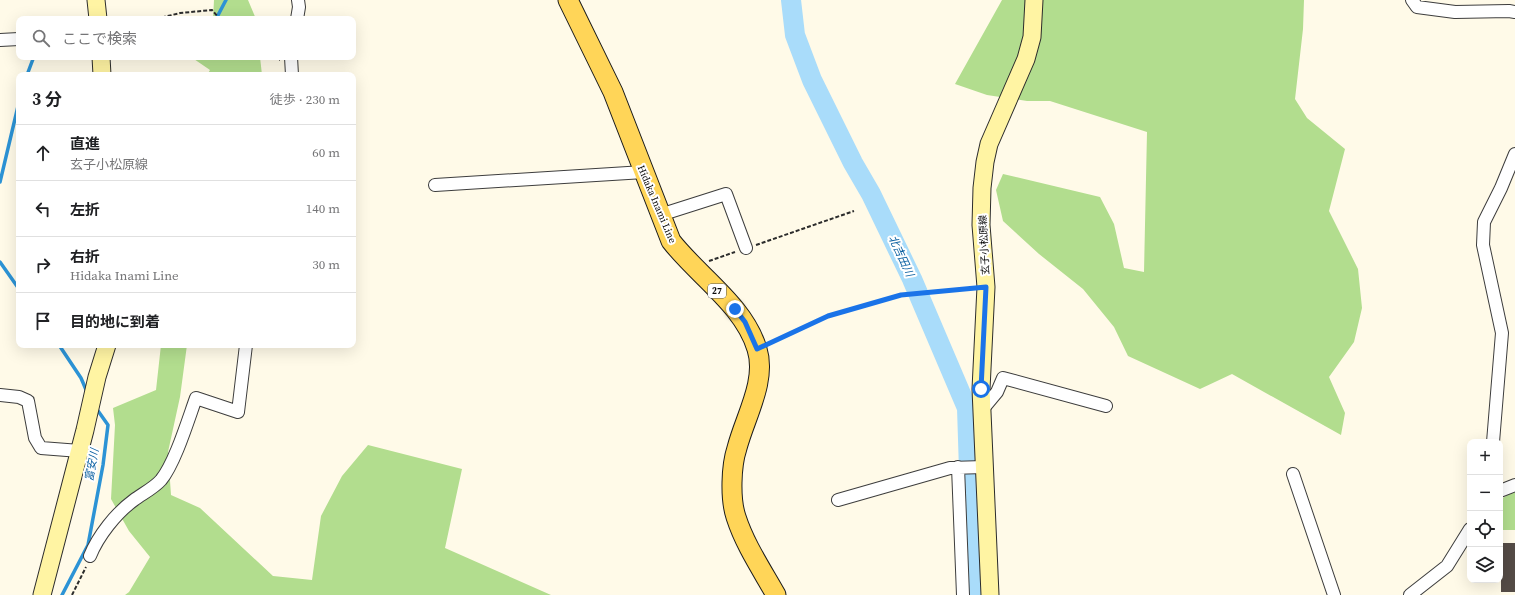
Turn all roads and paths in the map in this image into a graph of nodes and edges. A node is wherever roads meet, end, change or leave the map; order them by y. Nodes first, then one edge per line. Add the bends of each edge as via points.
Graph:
1 (96, 0) edge
2 (298, 0) edge
3 (568, 0) edge
4 (1034, 0) edge
5 (1412, 0) edge
6 (1515, 12) edge
7 (98, 16) edge
8 (168, 16) edge
9 (217, 16) edge
10 (298, 16) edge
11 (16, 39) edge
12 (0, 40) edge
13 (101, 60) edge
14 (291, 60) edge
15 (102, 72) edge
16 (292, 72) edge
17 (1515, 154) edge
18 (644, 172) junction
19 (435, 185) dead end
20 (854, 211) dead end
21 (660, 215) junction
22 (746, 248) junction
23 (692, 267) junction
24 (986, 287) junction
25 (106, 348) edge
26 (246, 348) edge
27 (757, 349) junction
28 (0, 395) edge
29 (1106, 406) dead end
30 (982, 410) junction
31 (1493, 439) edge
32 (80, 451) junction
33 (958, 467) junction
34 (984, 467) junction
35 (1293, 474) dead end
36 (1515, 485) edge
37 (1503, 490) edge
38 (838, 500) dead end
39 (1467, 534) edge
40 (90, 556) joint
41 (42, 595) edge
42 (72, 595) edge
43 (776, 595) edge
44 (963, 595) edge
45 (990, 595) edge
46 (1334, 595) edge
47 (1410, 595) edge

1 - 7 main road
2 - 10 street
3 - 18 main road, Hidaka Inami Line / 27 via 613,92
4 - 24 main road, 玄子小松原線 via 1032,36 1026,59 989,144 985,162 981,225
5 - 6 street via 1416,7 1455,12
8 - 9 path via 212,10
11 - 12 street
13 - 15 main road
14 - 16 street
17 - 31 street via 1484,222 1483,245 1502,333
18 - 19 street
18 - 21 main road, Hidaka Inami Line / 27
20 - 22 path
21 - 22 street via 726,194
21 - 23 main road, Hidaka Inami Line / 27 via 671,241
22 - 23 path
23 - 27 main road, Hidaka Inami Line / 27 via 735,309 745,322
24 - 27 path via 901,295 828,316
24 - 30 main road, 玄子小松原線
25 - 32 main road
26 - 40 street via 238,412 196,398 174,456 161,480 131,502 110,524 94,545
27 - 43 main road, Hidaka Inami Line / 27 via 757,385 736,450 732,482 735,516
28 - 32 street via 19,397 28,401 34,438 41,448
29 - 30 street via 1003,378 997,392
30 - 34 main road, 玄子小松原線
32 - 41 main road
33 - 34 street
33 - 38 street
33 - 44 street
34 - 45 main road, 玄子小松原線
35 - 46 street
36 - 37 street
39 - 47 street via 1447,566
40 - 42 path

